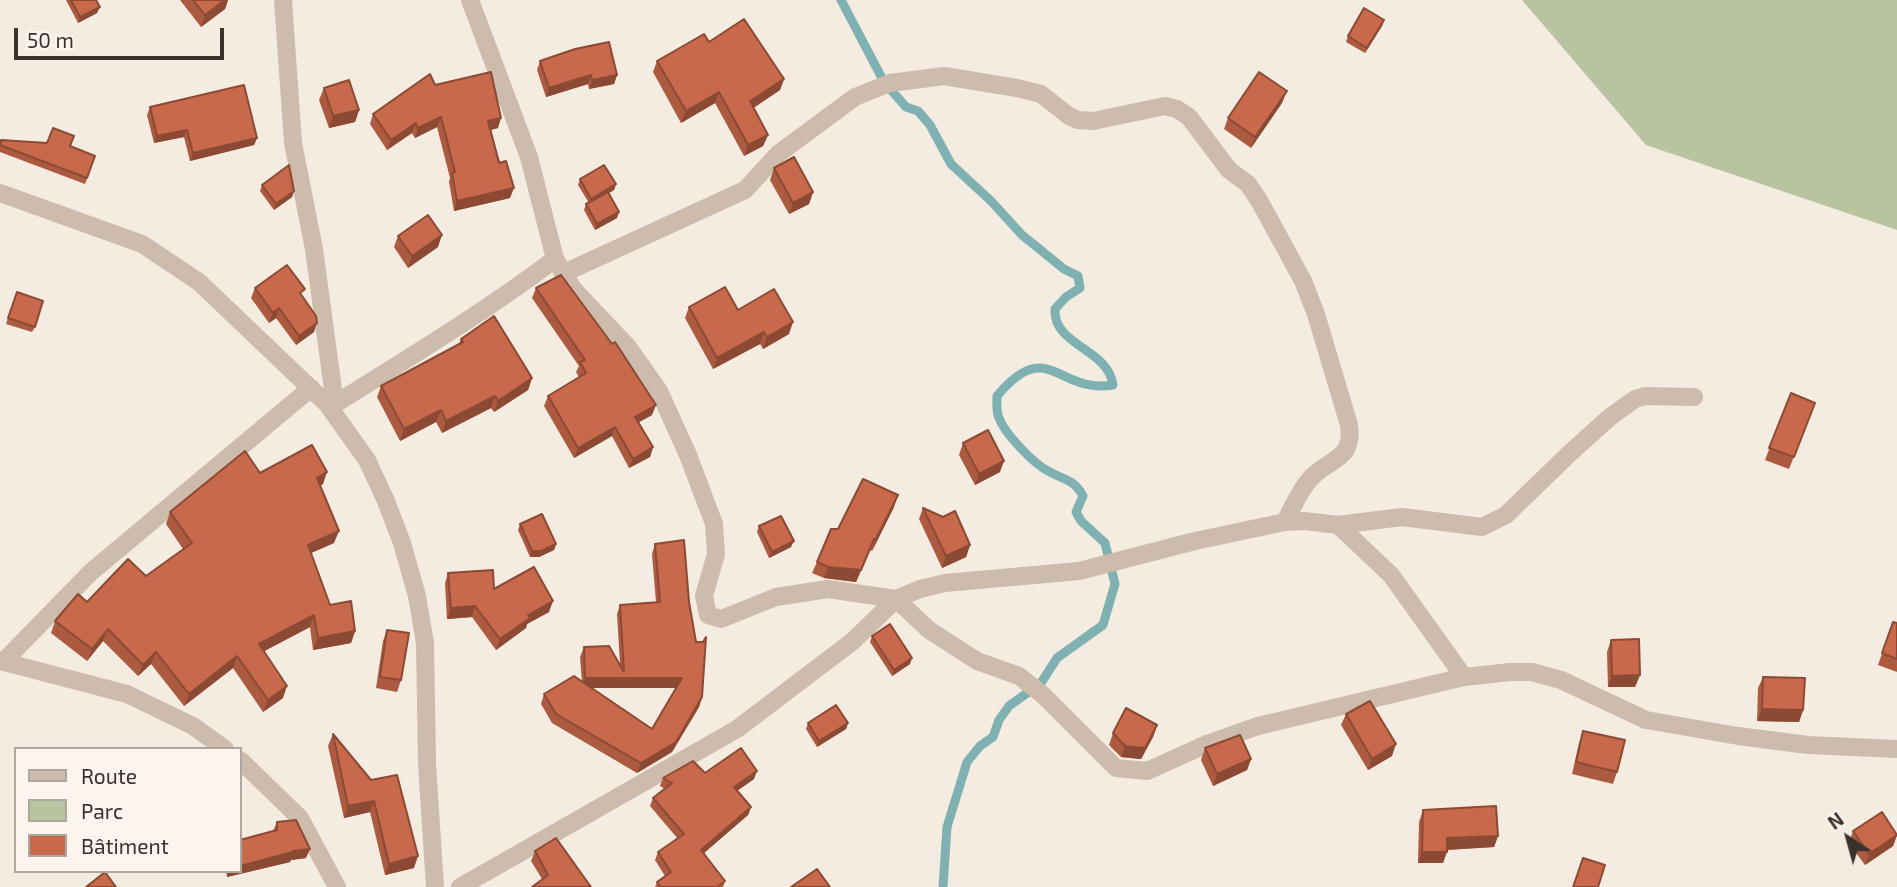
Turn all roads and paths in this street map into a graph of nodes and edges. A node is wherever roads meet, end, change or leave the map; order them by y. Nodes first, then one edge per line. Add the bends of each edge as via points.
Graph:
1 (275, 0) edge
2 (283, 0) edge
3 (470, 0) edge
4 (286, 22) junction
5 (0, 193) edge
6 (559, 266) junction
7 (311, 388) junction
8 (1694, 397) dead end
9 (331, 404) junction
10 (1285, 522) junction
11 (1338, 525) junction
12 (896, 599) junction
13 (2, 662) edge
14 (1464, 677) junction
15 (222, 747) edge
16 (1897, 750) edge
17 (242, 762) edge
18 (337, 887) edge
19 (435, 887) edge
20 (460, 887) edge

1 - 4 street
2 - 4 street
3 - 6 street via 529,157
4 - 9 street via 293,143 314,250
5 - 7 street via 142,244 199,282
6 - 9 street
6 - 10 street via 745,190 789,145 855,97 890,83 944,76 1017,88 1041,94 1079,120 1164,106 1177,109 1189,117 1229,170 1248,184 1261,202 1303,281 1349,425 1347,450 1313,475
6 - 12 street via 588,305 628,346 659,391 688,455 714,524 716,554 705,596 708,614 721,619 776,597 828,589
7 - 9 street
7 - 13 street via 91,572
8 - 11 street via 1635,399 1494,523 1482,527 1402,517
9 - 19 street via 372,470 402,543 416,596 425,643
10 - 11 street
10 - 12 street via 1079,571 945,583
11 - 14 street via 1391,575
12 - 14 street via 929,629 977,661 1019,676 1116,768 1147,771 1258,726
12 - 20 street via 853,641 737,729
13 - 15 street via 127,694 193,726
14 - 16 street via 1532,672 1646,720 1808,745
17 - 18 street via 300,818

